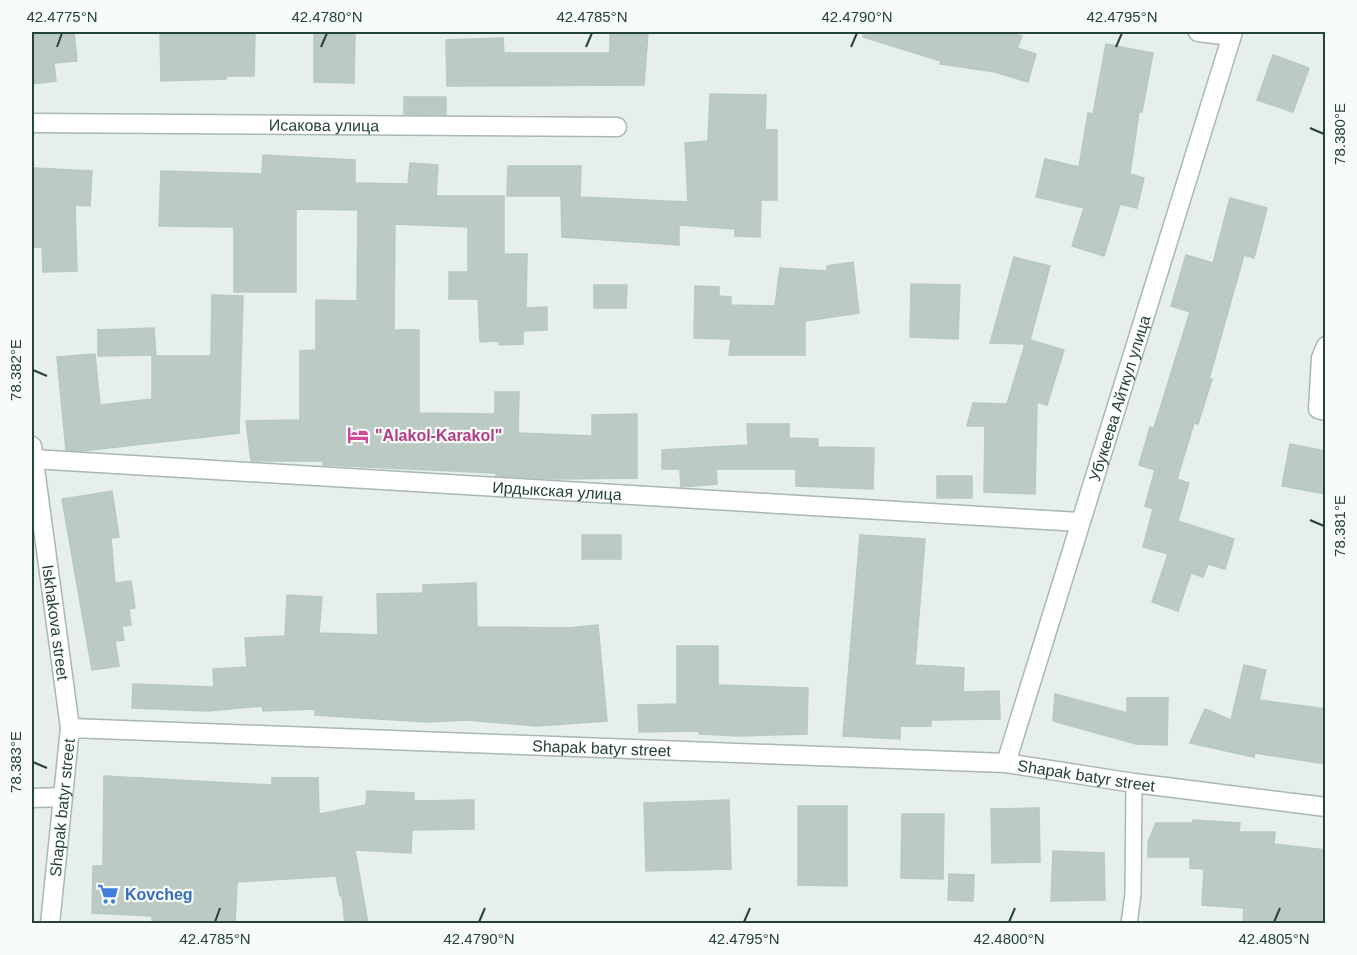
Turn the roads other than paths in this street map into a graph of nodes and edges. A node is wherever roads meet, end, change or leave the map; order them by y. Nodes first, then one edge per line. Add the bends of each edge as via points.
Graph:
1 (1198, 32) edge
2 (1232, 34) edge
3 (32, 123) edge
4 (617, 127) dead end
5 (1326, 346) edge
6 (1322, 410) edge
7 (32, 452) edge
8 (1080, 522) junction
9 (70, 728) junction
10 (1006, 763) junction
11 (1134, 783) junction
12 (63, 797) junction
13 (32, 798) edge
14 (1326, 807) edge
15 (50, 924) edge
16 (1129, 924) edge

1 - 2 street
2 - 8 street, Убукеева Айткул улица
3 - 4 street, Исакова улица
5 - 6 street via 1321,358
7 - 8 street, Ирдыкская улица
7 - 9 street, Iskhakova street
8 - 10 street, Убукеева Айткул улица
9 - 10 street, Shapak batyr street
9 - 12 street, Shapak batyr street
10 - 11 street, Shapak batyr street
11 - 14 street, Shapak batyr street
11 - 16 lane
12 - 13 street
12 - 15 street, Shapak batyr street

